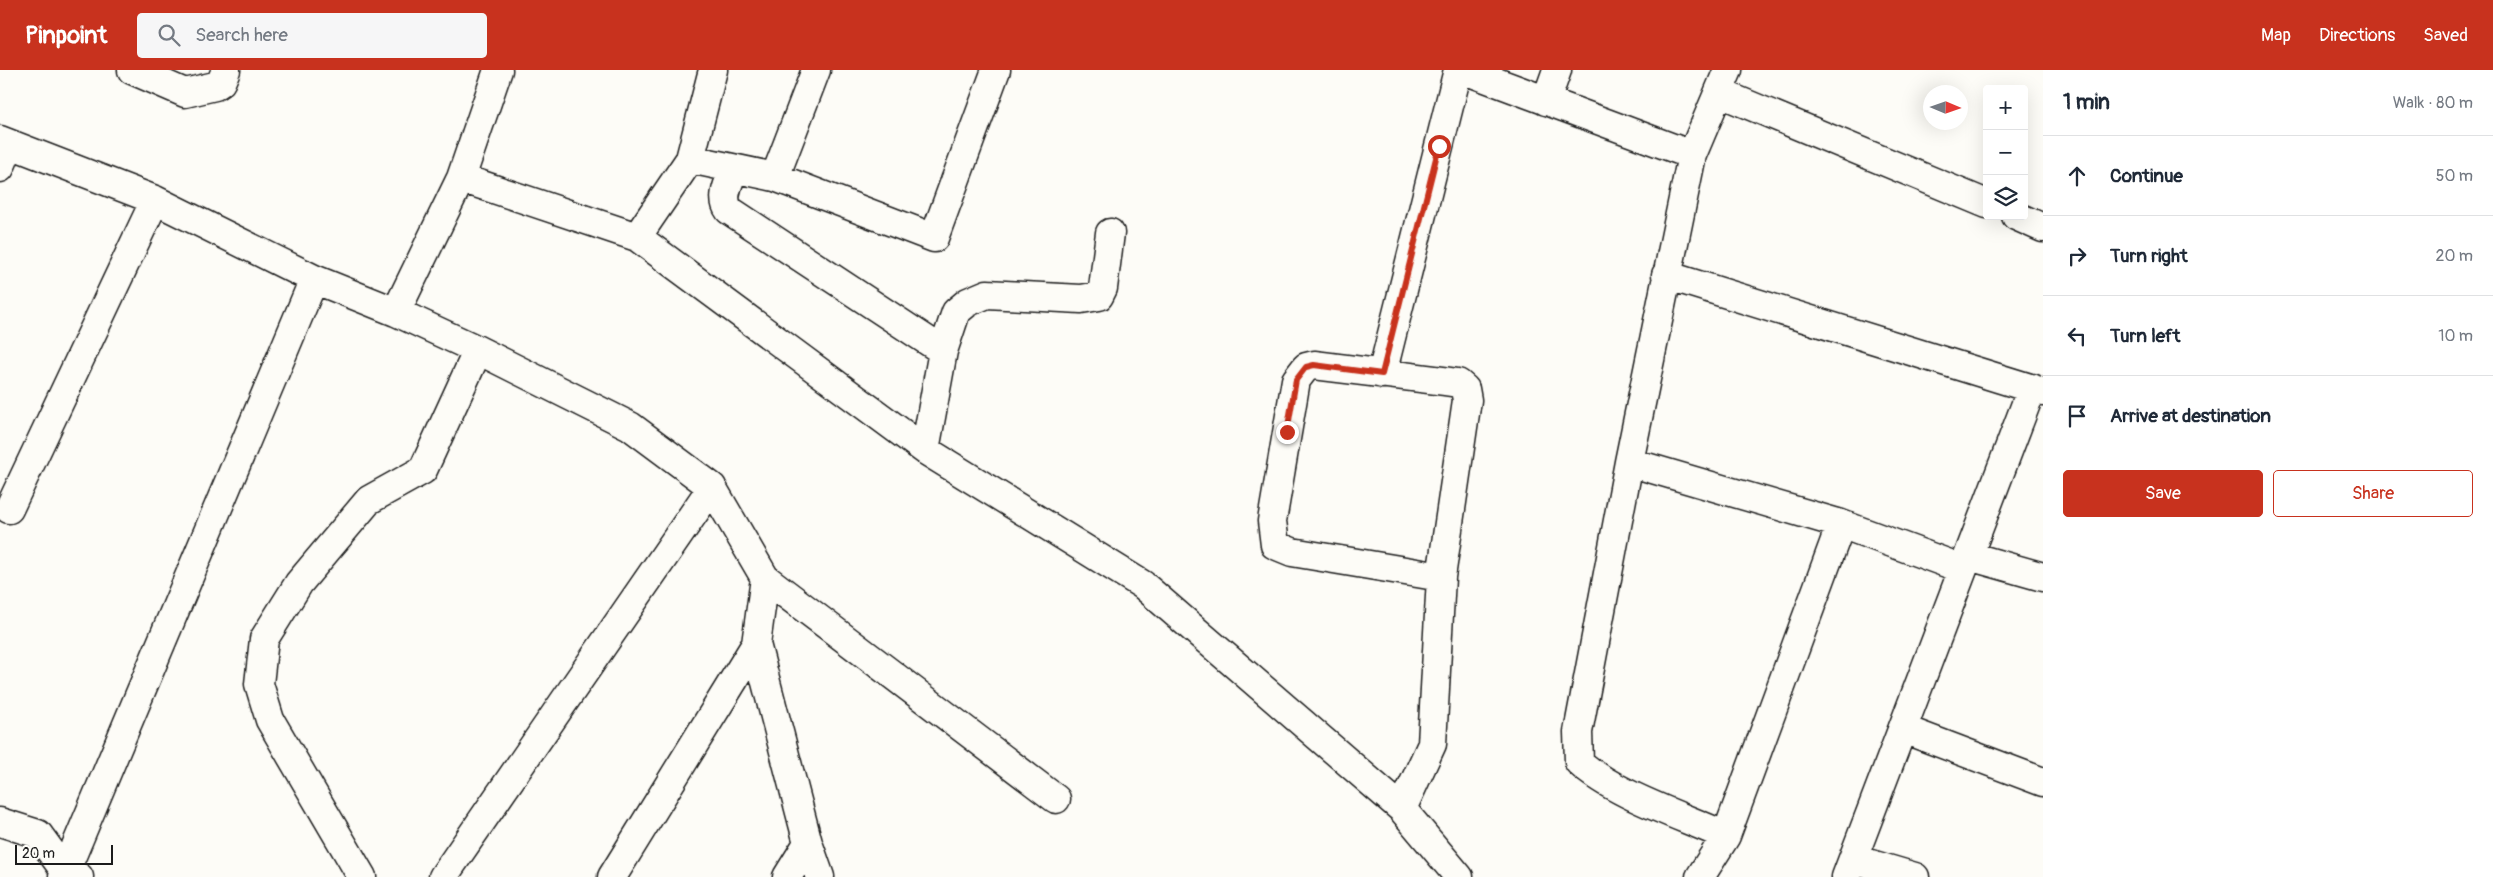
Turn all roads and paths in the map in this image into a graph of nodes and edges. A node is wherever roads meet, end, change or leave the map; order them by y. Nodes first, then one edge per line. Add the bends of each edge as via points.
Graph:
1 (132, 70) edge
2 (226, 70) edge
3 (498, 70) edge
4 (713, 70) edge
5 (816, 70) edge
6 (996, 70) edge
7 (1458, 70) edge
8 (1464, 70) edge
9 (1557, 70) edge
10 (1724, 81) edge
11 (1546, 101) junction
12 (3, 151) edge
13 (1692, 155) junction
14 (690, 160) junction
15 (734, 169) junction
16 (775, 177) junction
17 (461, 178) junction
18 (156, 200) junction
19 (1983, 202) edge
20 (2025, 220) edge
21 (2043, 228) edge
22 (1110, 233) dead end
23 (637, 237) junction
24 (1666, 274) junction
25 (314, 279) junction
26 (396, 312) junction
27 (478, 350) junction
28 (943, 351) junction
29 (1382, 374) junction
30 (2037, 390) edge
31 (925, 450) junction
32 (1629, 462) junction
33 (712, 487) junction
34 (9, 509) dead end
35 (1841, 524) junction
36 (1966, 563) junction
37 (1441, 577) junction
38 (2043, 577) edge
39 (765, 578) junction
40 (756, 644) junction
41 (1903, 729) junction
42 (2043, 782) edge
43 (1056, 799) dead end
44 (1402, 809) junction
45 (0, 822) edge
46 (1726, 836) junction
47 (808, 843) junction
48 (1850, 868) edge
49 (69, 875) edge
50 (362, 877) edge
51 (443, 877) edge
52 (612, 877) edge
53 (788, 877) edge
54 (820, 877) edge
55 (1459, 877) edge
56 (1700, 877) edge
57 (1915, 877) edge

1 - 2 street via 185,93 215,86 221,82
3 - 17 street
4 - 14 street
5 - 16 street
6 - 16 street via 934,238
7 - 29 street
8 - 11 street
9 - 11 street
10 - 13 street
10 - 19 street
11 - 13 street
12 - 18 street
13 - 24 street
14 - 15 street
14 - 23 street
15 - 16 street
15 - 28 street via 725,195 729,210
17 - 23 street
17 - 26 street
18 - 25 street
18 - 34 street
20 - 21 street
22 - 28 street via 1103,288 1099,296 1081,300 986,294 956,312
23 - 31 street
24 - 30 street
24 - 32 street
25 - 26 street
25 - 49 street
26 - 27 street
27 - 33 street via 630,426
27 - 50 street via 422,470 369,500 299,583 264,639 259,684 270,720
28 - 31 street
29 - 37 street via 1458,383 1465,389 1467,400
29 - 37 street via 1314,365 1302,370 1296,380 1272,521 1273,539 1275,545 1292,552
30 - 36 street
31 - 44 street via 1143,585
32 - 35 street
32 - 46 street via 1578,732 1579,762 1603,781
33 - 39 street
33 - 51 street
35 - 36 street
35 - 46 street
36 - 38 street
36 - 41 street
37 - 44 street via 1432,744
39 - 40 street
39 - 43 street
40 - 47 street
40 - 52 street
41 - 42 street
41 - 48 street
44 - 55 street
45 - 49 street via 38,834
46 - 56 street
47 - 53 street
47 - 54 street
48 - 57 street

